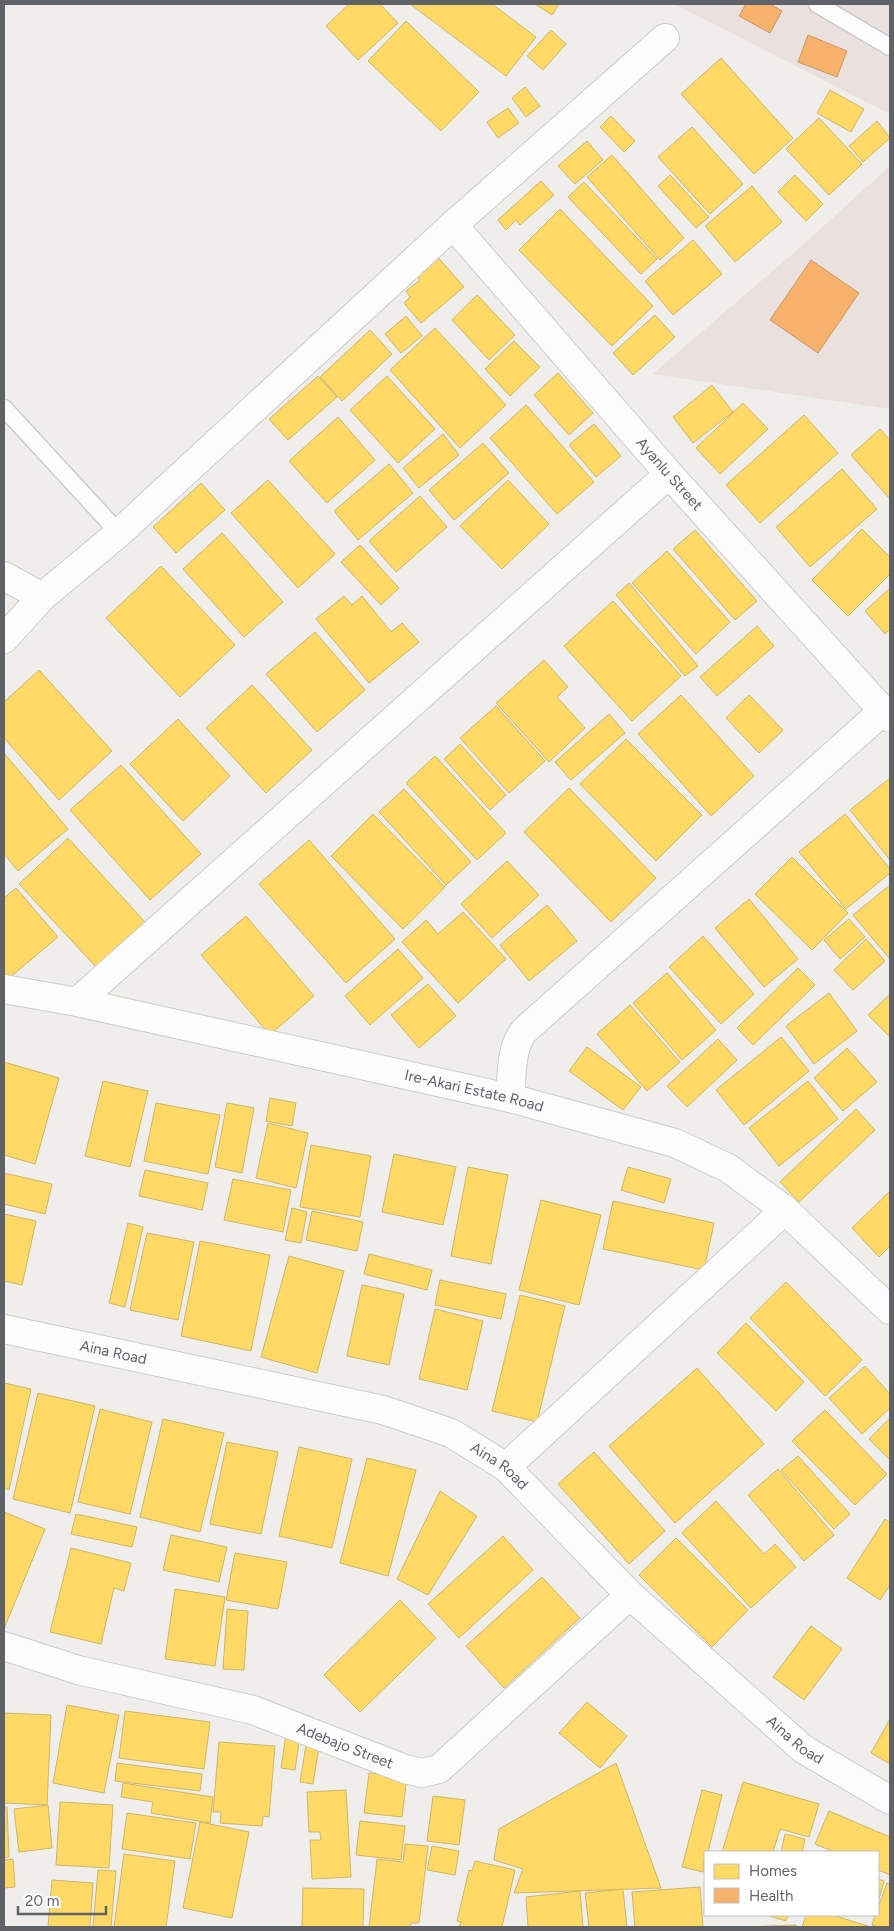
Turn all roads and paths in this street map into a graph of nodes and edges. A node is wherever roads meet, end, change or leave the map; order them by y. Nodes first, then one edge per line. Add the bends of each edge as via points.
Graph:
1 (818, 4) edge
2 (665, 38) dead end
3 (890, 47) edge
4 (453, 225) junction
5 (4, 408) edge
6 (669, 474) junction
7 (119, 533) junction
8 (4, 576) edge
9 (42, 597) junction
10 (4, 639) edge
11 (886, 715) edge
12 (4, 989) edge
13 (77, 1002) junction
14 (510, 1098) junction
15 (785, 1210) junction
16 (890, 1310) edge
17 (4, 1329) edge
18 (506, 1467) junction
19 (630, 1596) junction
20 (4, 1646) edge
21 (890, 1800) edge

1 - 3 lane
2 - 4 street
4 - 6 street, Ayanlu Street
4 - 7 street
5 - 7 lane
6 - 11 street, Ayanlu Street
6 - 13 street
7 - 9 street
8 - 9 street
9 - 10 street
11 - 14 street via 524,1032 515,1048
12 - 13 street, Ire-Akari Estate Road
13 - 14 street, Ire-Akari Estate Road
14 - 15 street, Ire-Akari Estate Road via 676,1143 728,1168
15 - 16 street, Ire-Akari Estate Road
15 - 18 street
17 - 18 street, Aina Road via 383,1410 451,1433
18 - 19 street, Aina Road
19 - 20 street, Adebajo Street via 439,1769 422,1773 253,1710 78,1670
19 - 21 street, Aina Road via 803,1749

